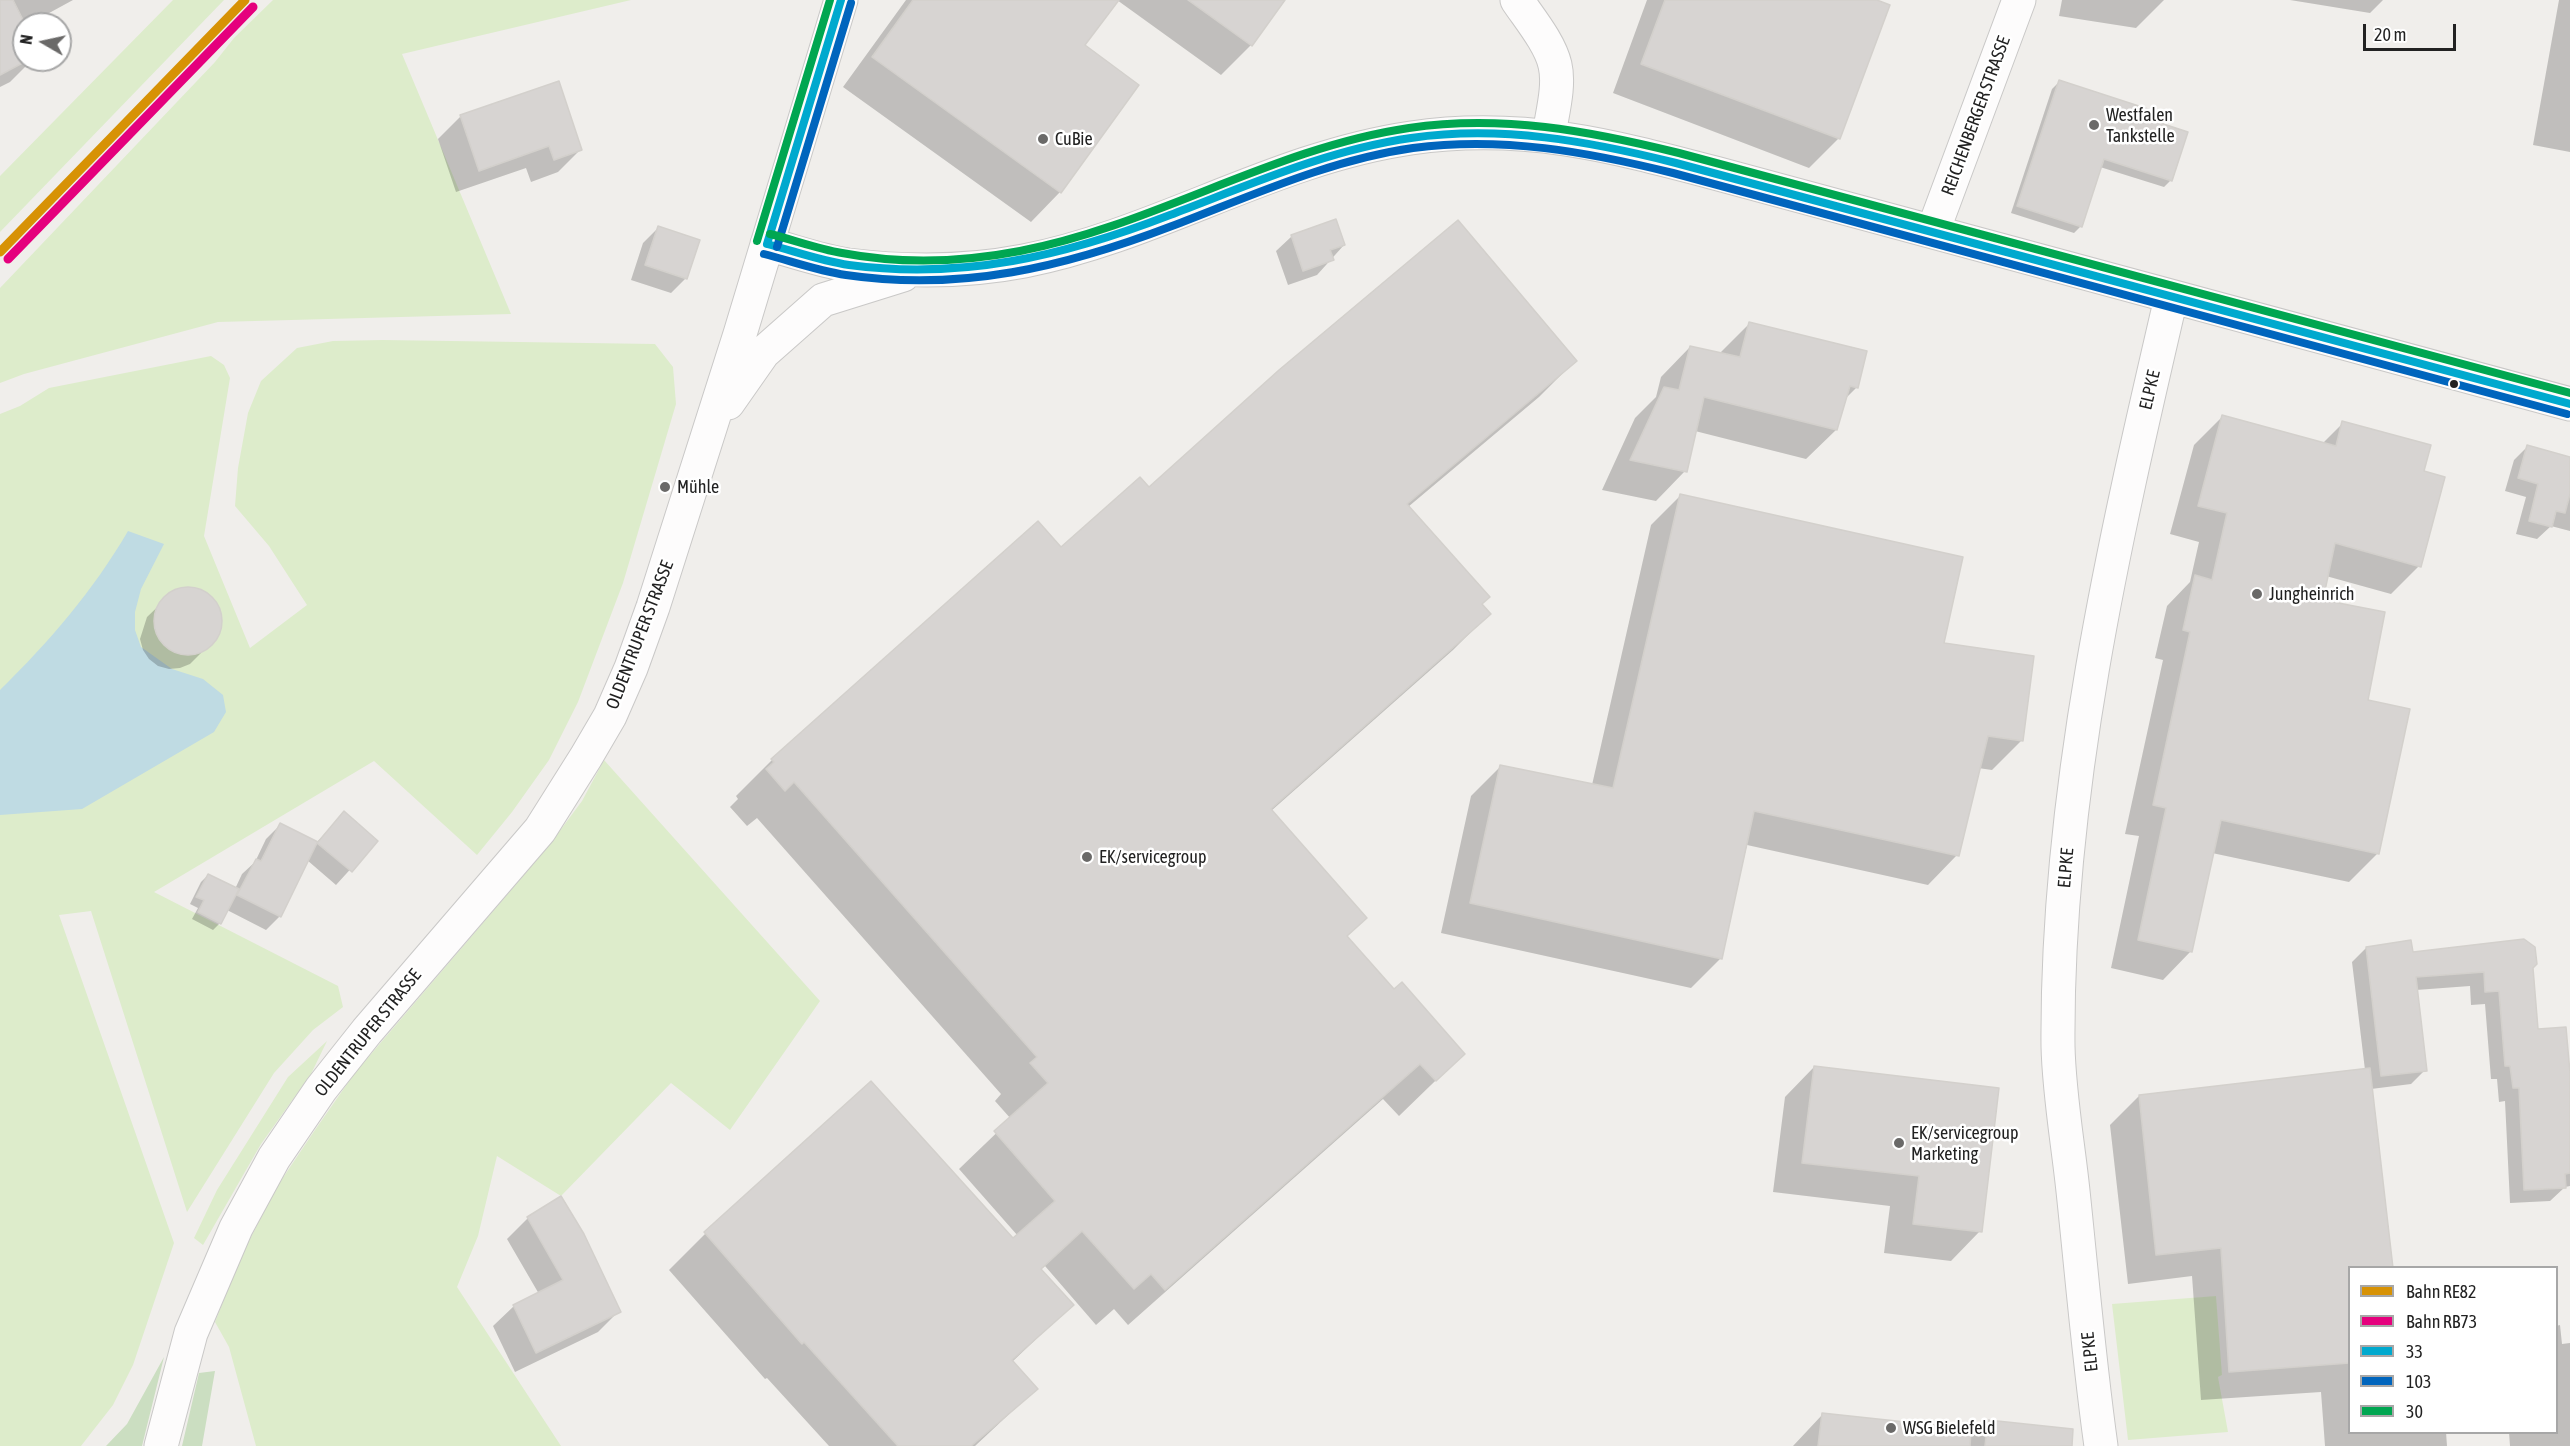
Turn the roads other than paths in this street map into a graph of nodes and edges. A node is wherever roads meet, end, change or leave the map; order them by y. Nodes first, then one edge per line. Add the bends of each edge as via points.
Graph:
1 (841, 0) edge
2 (1517, 0) edge
3 (2019, 0) edge
4 (1549, 135) junction
5 (1933, 231) junction
6 (767, 244) junction
7 (924, 269) junction
8 (2171, 298) junction
9 (2570, 404) edge
10 (711, 426) junction
11 (161, 1446) edge
12 (2101, 1446) edge

1 - 6 street, OLDENTRUPER STRASSE
2 - 4 street via 1555,65
3 - 5 street, REICHENBERGER STRASSE
4 - 5 street via 1617,147
4 - 7 street via 1464,133 1375,144 1282,170 1053,254 979,268
5 - 8 street
6 - 7 street via 846,264
6 - 10 street, OLDENTRUPER STRASSE
7 - 10 street via 823,300 763,353
8 - 9 street
8 - 12 street, ELPKE via 2109,575 2075,786 2062,910 2058,1049
10 - 11 street, OLDENTRUPER STRASSE via 653,607 610,716 540,830 367,1031 274,1158 236,1228 192,1333

